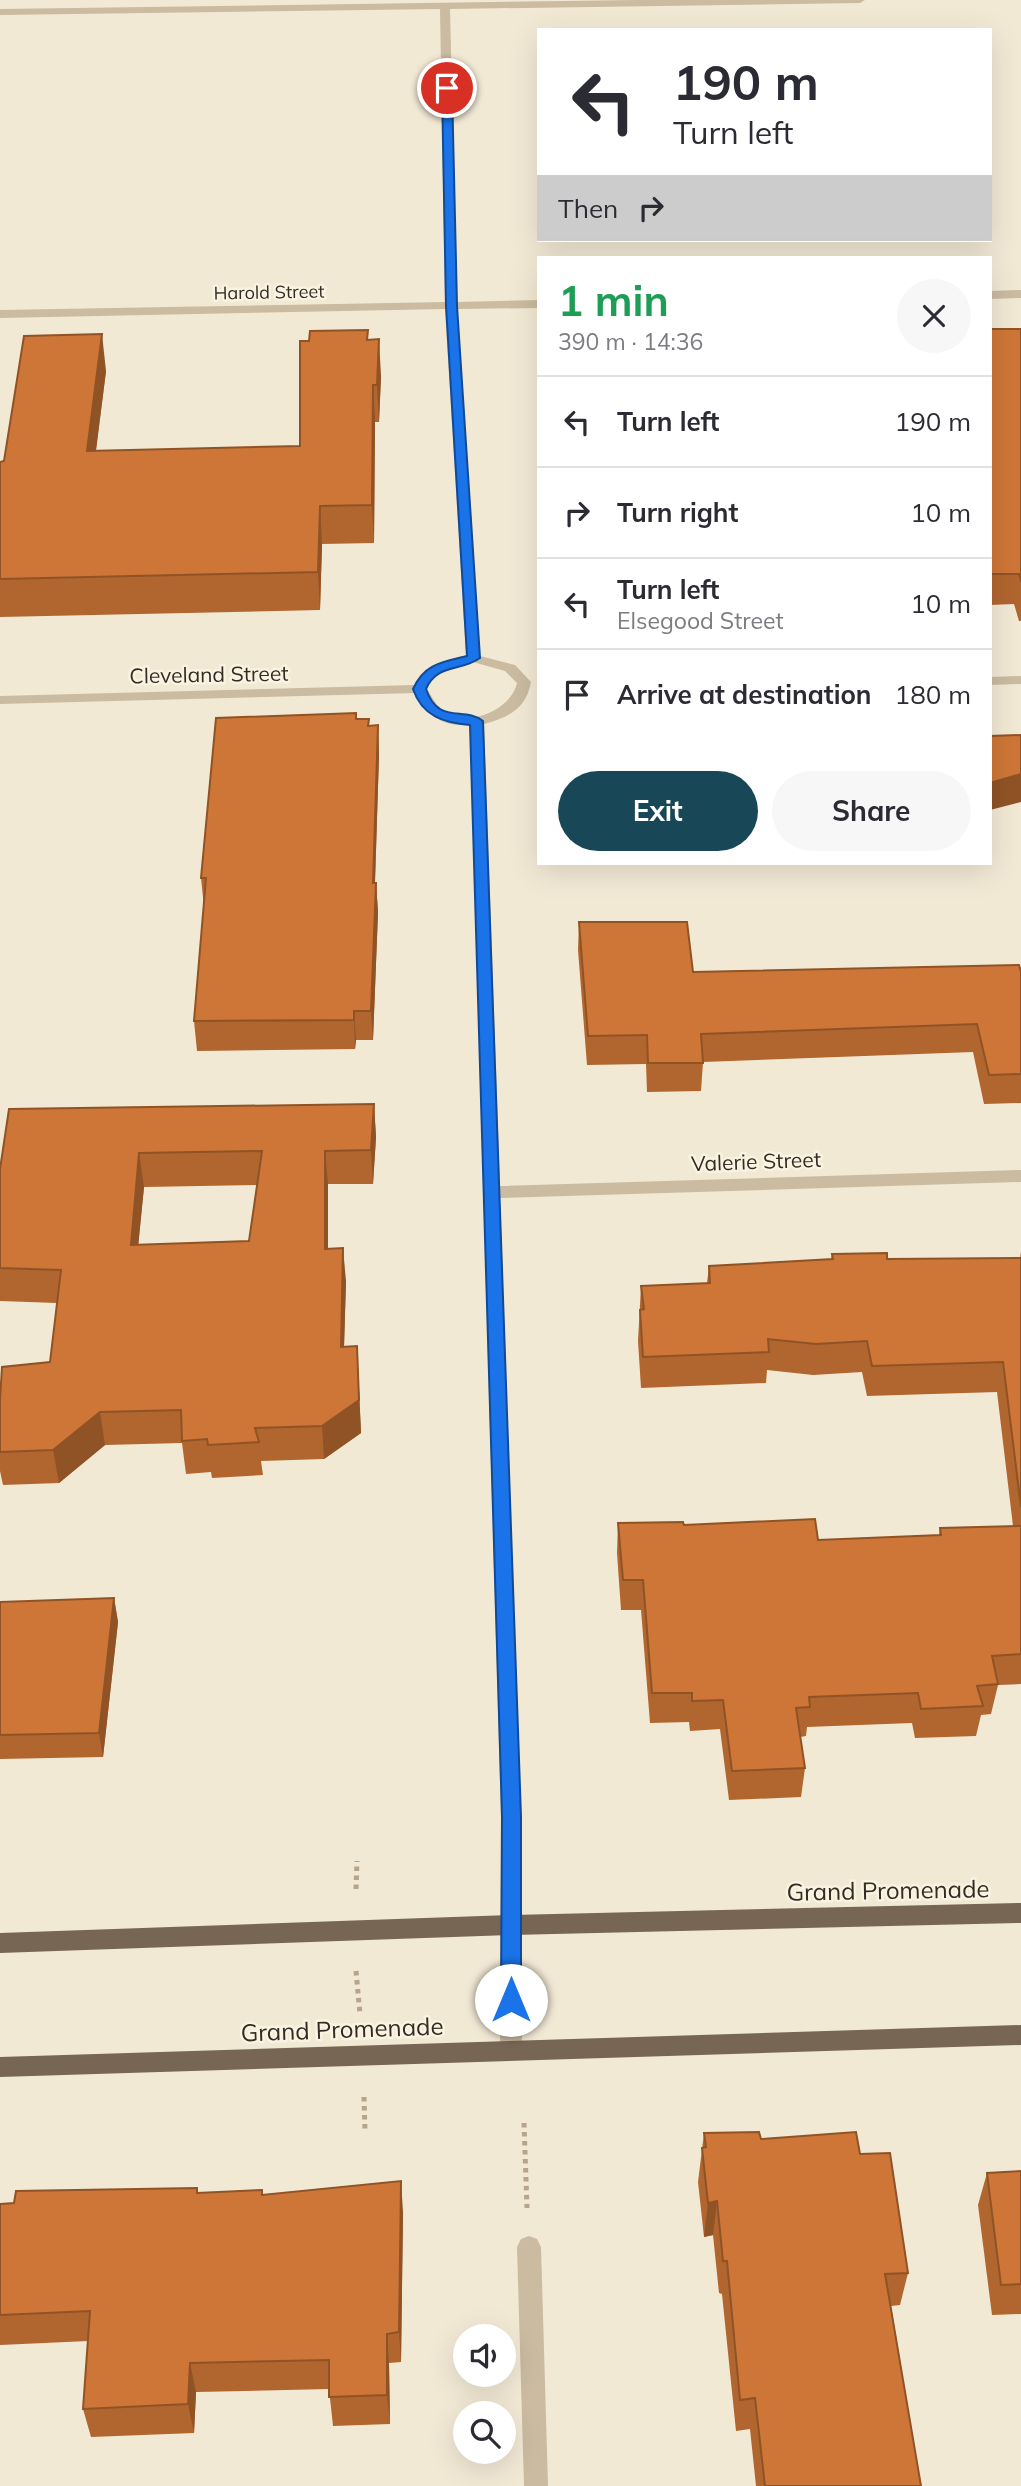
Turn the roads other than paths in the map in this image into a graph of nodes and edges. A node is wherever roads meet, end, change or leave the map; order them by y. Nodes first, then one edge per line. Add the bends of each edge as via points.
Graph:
1 (860, 0) edge
2 (445, 6) junction
3 (0, 12) edge
4 (1021, 294) edge
5 (992, 295) edge
6 (537, 304) edge
7 (451, 306) junction
8 (0, 314) edge
9 (473, 658) junction
10 (1021, 680) edge
11 (992, 681) edge
12 (420, 689) junction
13 (532, 691) edge
14 (0, 700) edge
15 (477, 721) junction
16 (1021, 1176) edge
17 (492, 1192) junction
18 (1021, 1913) edge
19 (512, 1926) junction
20 (0, 1943) edge
21 (1021, 2035) edge
22 (511, 2049) junction
23 (0, 2067) edge
24 (528, 2247) road end
25 (536, 2486) edge

1 - 2 street
2 - 3 street
2 - 7 street
4 - 5 street
6 - 7 street, Harold Street
7 - 8 street, Harold Street
7 - 9 street
9 - 12 street via 436,667
9 - 13 street via 511,668
10 - 11 street
12 - 14 street, Cleveland Street
12 - 15 street via 424,702 436,713
13 - 15 street via 510,711
15 - 17 street
16 - 17 street, Valerie Street
17 - 19 street
18 - 19 main road, Grand Promenade
19 - 20 main road, Grand Promenade
19 - 22 street
21 - 22 main road, Grand Promenade
22 - 23 main road, Grand Promenade
24 - 25 street

